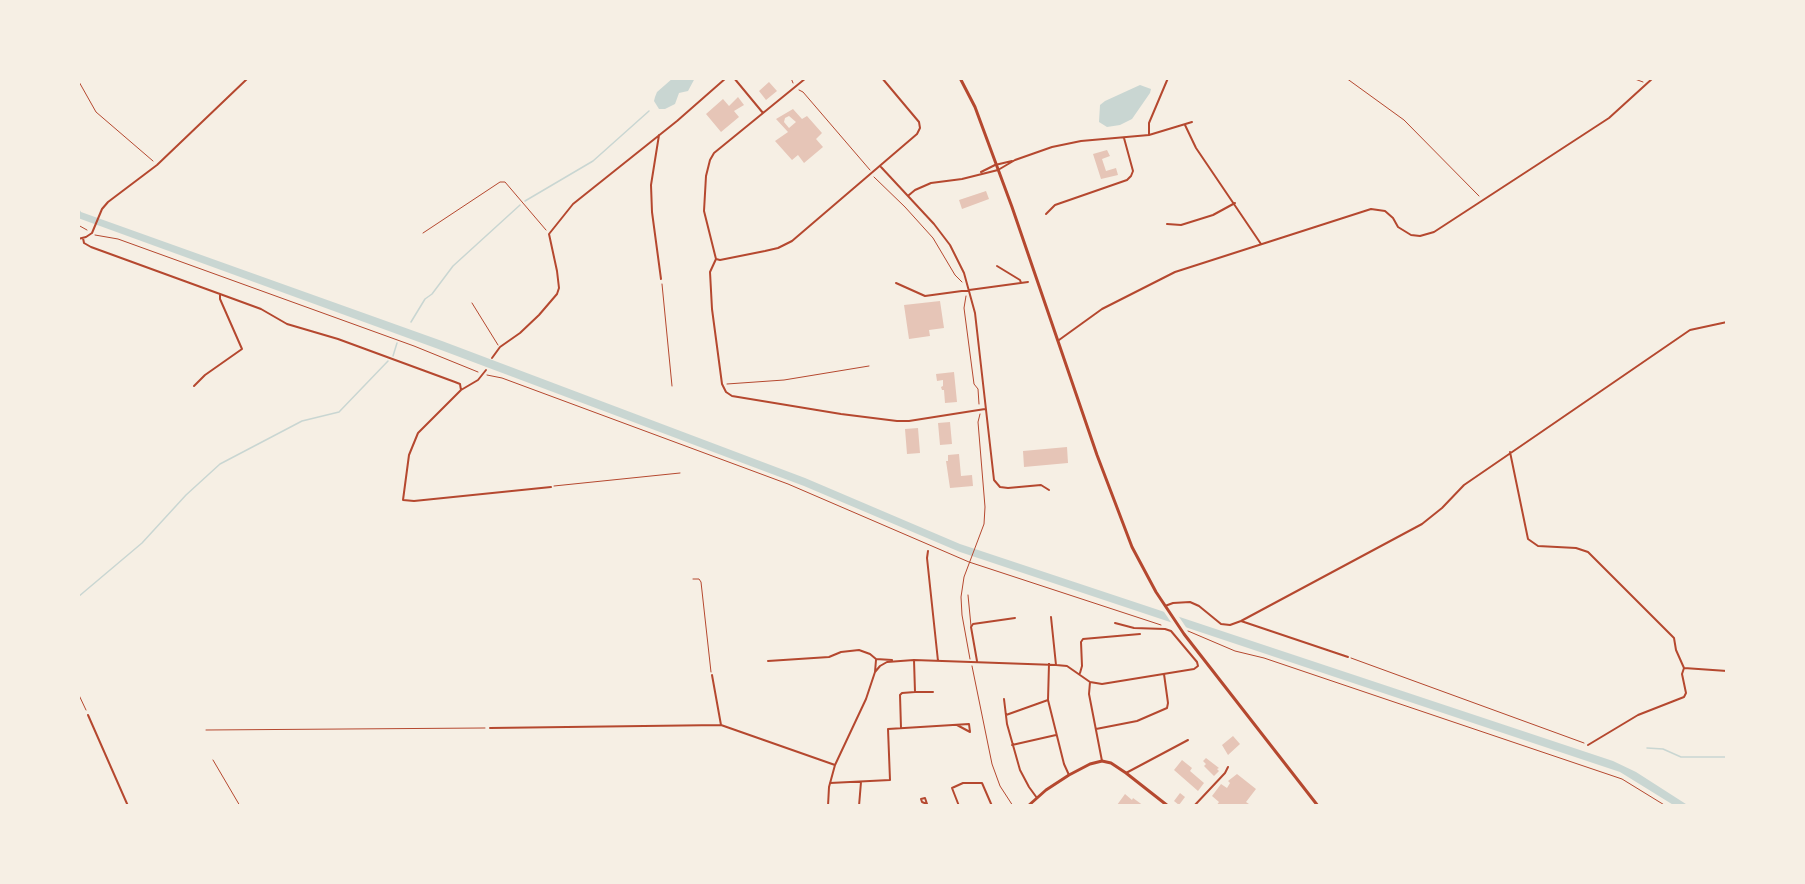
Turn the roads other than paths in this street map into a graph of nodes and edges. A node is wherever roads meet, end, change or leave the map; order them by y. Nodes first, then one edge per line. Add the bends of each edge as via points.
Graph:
1 (248, 78) edge
2 (726, 78) edge
3 (734, 78) edge
4 (806, 78) edge
5 (882, 78) edge
6 (960, 78) edge
7 (1168, 78) edge
8 (1653, 78) edge
9 (763, 114) junction
10 (1192, 122) dead end
11 (1185, 125) junction
12 (659, 135) junction
13 (1149, 135) junction
14 (1124, 138) junction
15 (1015, 160) junction
16 (995, 165) junction
17 (881, 166) junction
18 (998, 170) junction
19 (979, 174) junction
20 (909, 195) junction
21 (1235, 203) junction
22 (1046, 214) dead end
23 (1167, 224) dead end
24 (83, 238) junction
25 (78, 239) edge
26 (1261, 243) junction
27 (716, 259) junction
28 (997, 266) dead end
29 (662, 279) road end
30 (1028, 282) dead end
31 (896, 283) dead end
32 (1020, 283) junction
33 (970, 290) junction
34 (220, 294) junction
35 (472, 303) dead end
36 (1727, 322) edge
37 (1057, 340) junction
38 (500, 348) junction
39 (492, 358) dead end
40 (486, 370) dead end
41 (194, 386) dead end
42 (461, 390) junction
43 (985, 409) junction
44 (1510, 452) junction
45 (680, 473) dead end
46 (551, 486) joint
47 (1050, 490) dead end
48 (928, 551) dead end
49 (968, 595) dead end
50 (1166, 607) junction
51 (1051, 617) dead end
52 (1016, 618) dead end
53 (1241, 621) junction
54 (1115, 623) dead end
55 (971, 627) junction
56 (1140, 634) dead end
57 (1348, 657) road end
58 (876, 659) junction
59 (898, 660) junction
60 (914, 660) junction
61 (938, 661) junction
62 (768, 662) dead end
63 (977, 662) junction
64 (1049, 664) junction
65 (1056, 665) junction
66 (1683, 668) junction
67 (1727, 671) edge
68 (875, 672) junction
69 (1080, 673) junction
70 (1164, 674) junction
71 (712, 675) road end
72 (1090, 682) junction
73 (915, 692) junction
74 (933, 692) dead end
75 (1004, 699) dead end
76 (1048, 700) junction
77 (88, 715) road end
78 (1006, 715) junction
79 (957, 724) dead end
80 (721, 725) junction
81 (490, 728) road end
82 (901, 728) junction
83 (1096, 729) junction
84 (1056, 735) junction
85 (1188, 740) dead end
86 (1012, 745) junction
87 (1588, 745) road end
88 (1102, 761) junction
89 (835, 765) junction
90 (1228, 767) dead end
91 (1126, 773) junction
92 (1069, 775) junction
93 (861, 782) junction
94 (830, 783) junction
95 (1037, 798) junction
96 (128, 806) edge
97 (828, 806) edge
98 (859, 806) edge
99 (959, 806) edge
100 (992, 806) edge
101 (1028, 806) edge
102 (1168, 806) edge
103 (1194, 806) edge
104 (1318, 806) edge

1 - 24 street via 157,165 112,198
2 - 12 street
3 - 9 street
4 - 9 street
5 - 17 street via 920,126 914,137
6 - 16 main road via 975,107
7 - 13 street via 1149,123
8 - 26 street via 1609,118 1434,232 1411,235 1385,211 1371,209
9 - 27 street via 714,153 708,165 704,211
10 - 11 street
11 - 13 street
11 - 21 street
12 - 29 street via 651,184
12 - 38 street via 573,204 549,234 557,271 557,294
13 - 14 street
14 - 15 street via 1068,142
14 - 22 street via 1132,165 1127,180 1055,205
15 - 16 street
15 - 18 street
16 - 18 main road
16 - 19 street
17 - 20 street
17 - 27 street via 785,245
18 - 19 street
18 - 37 main road
19 - 20 street via 931,183
20 - 33 street via 950,245
21 - 23 street via 1213,215 1180,225
21 - 26 street
24 - 25 street
24 - 34 street via 91,247
26 - 37 street via 1167,276 1102,309
27 - 43 street via 710,272 710,294 722,384 732,396 897,421
28 - 32 street
30 - 32 street
31 - 33 street via 925,296
32 - 33 street
33 - 43 street
34 - 41 street via 242,349
34 - 42 street via 261,309 287,324 455,382
35 - 38 lane
36 - 44 street via 1690,330
37 - 50 main road via 1119,518
38 - 39 street
40 - 42 street via 478,381
42 - 46 street via 418,433 409,455 403,500
43 - 47 street via 997,484 1008,488 1041,485
44 - 53 street via 1464,485 1422,524
44 - 66 street via 1528,539 1538,546 1588,552 1674,638
45 - 46 lane
48 - 61 street
49 - 55 lane
50 - 53 street via 1190,602 1221,624
50 - 104 main road
51 - 65 street
52 - 55 street via 976,622
53 - 57 street
54 - 70 street via 1171,631 1197,662 1195,668
55 - 63 street
56 - 69 street via 1083,639
58 - 59 street
58 - 62 street via 859,650 829,657
58 - 68 street
59 - 60 street
59 - 68 street via 887,662
60 - 61 street
60 - 73 street
61 - 63 street
63 - 64 street
64 - 65 street
64 - 76 street
65 - 69 street
66 - 67 street
66 - 87 street via 1684,698 1638,715
68 - 89 street
69 - 72 street
70 - 72 street via 1102,684
70 - 83 street via 1167,708 1137,721
71 - 80 street
72 - 83 street
73 - 74 street
73 - 82 street via 900,695
75 - 78 street
76 - 78 street
76 - 84 street
77 - 96 street
78 - 86 street
79 - 82 street
80 - 81 street
80 - 89 street
82 - 93 street via 888,729 890,780
83 - 88 street
84 - 86 street
84 - 92 street
85 - 91 street
86 - 95 street via 1020,770
88 - 91 main road
88 - 92 main road
89 - 94 street
90 - 103 street
91 - 102 main road
92 - 95 main road
93 - 94 street
93 - 98 street
94 - 97 street
95 - 101 main road
99 - 100 street via 952,788 963,783 982,783

